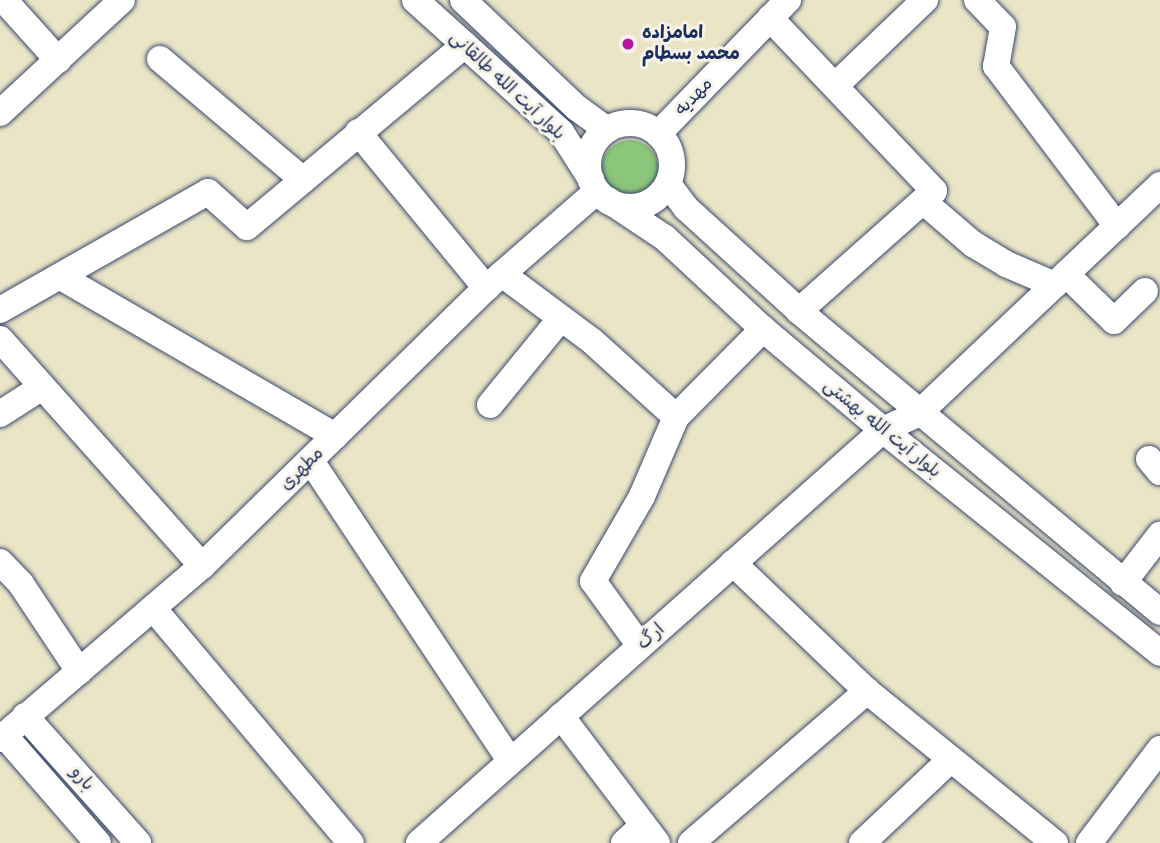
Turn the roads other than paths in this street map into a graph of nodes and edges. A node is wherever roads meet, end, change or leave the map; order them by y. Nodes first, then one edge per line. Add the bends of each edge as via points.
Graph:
1 (4, 0) edge
2 (122, 0) edge
3 (415, 0) edge
4 (463, 0) edge
5 (925, 0) edge
6 (977, 0) edge
7 (779, 9) edge
8 (465, 45) junction
9 (160, 59) dead end
10 (58, 60) junction
11 (837, 84) junction
12 (1, 111) edge
13 (607, 130) junction
14 (358, 132) junction
15 (658, 134) junction
16 (303, 180) junction
17 (668, 184) junction
18 (1160, 186) edge
19 (599, 190) junction
20 (924, 202) junction
21 (1117, 226) junction
22 (61, 277) junction
23 (1061, 279) junction
24 (494, 281) junction
25 (1145, 291) dead end
26 (0, 310) edge
27 (799, 311) junction
28 (561, 318) junction
29 (762, 329) junction
30 (0, 339) edge
31 (42, 387) junction
32 (490, 405) dead end
33 (919, 413) junction
34 (0, 414) edge
35 (676, 417) junction
36 (883, 430) junction
37 (335, 436) junction
38 (311, 461) junction
39 (1160, 535) edge
40 (0, 562) edge
41 (733, 563) junction
42 (202, 566) junction
43 (1122, 583) junction
44 (153, 608) junction
45 (1160, 612) edge
46 (640, 646) junction
47 (1160, 653) edge
48 (79, 671) junction
49 (867, 691) junction
50 (25, 716) junction
51 (561, 716) junction
52 (2, 737) edge
53 (1160, 749) edge
54 (510, 761) junction
55 (949, 761) junction
56 (641, 837) edge
57 (98, 843) edge
58 (138, 843) edge
59 (351, 843) edge
60 (419, 843) edge
61 (691, 843) edge
62 (862, 843) edge
63 (1055, 843) edge
64 (1089, 843) edge

1 - 10 street
2 - 10 street
3 - 8 street, بلوار آیت الله طالقانی
4 - 13 street, بلوار آیت الله طالقانی via 577,108
5 - 11 street
6 - 21 street via 1003,27 996,66
7 - 11 street
7 - 15 street, مهدیه
8 - 14 street
8 - 19 street, بلوار آیت الله طالقانی via 561,132
9 - 16 street
10 - 12 street
11 - 20 street via 933,191
13 - 15 street via 633,123
13 - 19 street via 590,151
14 - 16 street
14 - 24 street
15 - 17 street via 672,158
16 - 22 street via 247,227 208,192
17 - 19 street via 648,203 634,206
17 - 27 street, بلوار آیت الله بهشتی via 686,208
18 - 21 street, ارگ
19 - 24 street, مطهری
19 - 29 street, بلوار آیت الله بهشتی via 665,238
20 - 23 street via 973,244 1006,264
20 - 27 street
21 - 23 street, ارگ
22 - 26 street
22 - 37 street
23 - 25 street via 1114,321
23 - 33 street, ارگ
24 - 28 street
24 - 37 street, مطهری
27 - 33 street, بلوار آیت الله بهشتی
28 - 32 street
28 - 35 street
29 - 35 street
29 - 36 street, بلوار آیت الله بهشتی
30 - 31 street
31 - 34 street
31 - 42 street
33 - 36 street, ارگ
33 - 43 street, بلوار آیت الله بهشتی
35 - 46 street via 642,496 593,581
36 - 41 street, ارگ
36 - 47 street, بلوار آیت الله بهشتی
37 - 38 street, مطهری
38 - 42 street, مطهری
38 - 54 street
39 - 43 street
40 - 48 street via 21,584
41 - 46 street, ارگ
41 - 49 street
42 - 44 street, مطهری
43 - 45 street, بلوار آیت الله بهشتی
44 - 48 street, مطهری
44 - 59 street
46 - 51 street, ارگ
48 - 50 street, مطهری
49 - 55 street
49 - 61 street
50 - 52 street, مطهری
50 - 58 street, بارو
51 - 54 street, ارگ
51 - 56 street
52 - 57 street, بارو
53 - 64 street
54 - 60 street, ارگ
55 - 62 street
55 - 63 street

